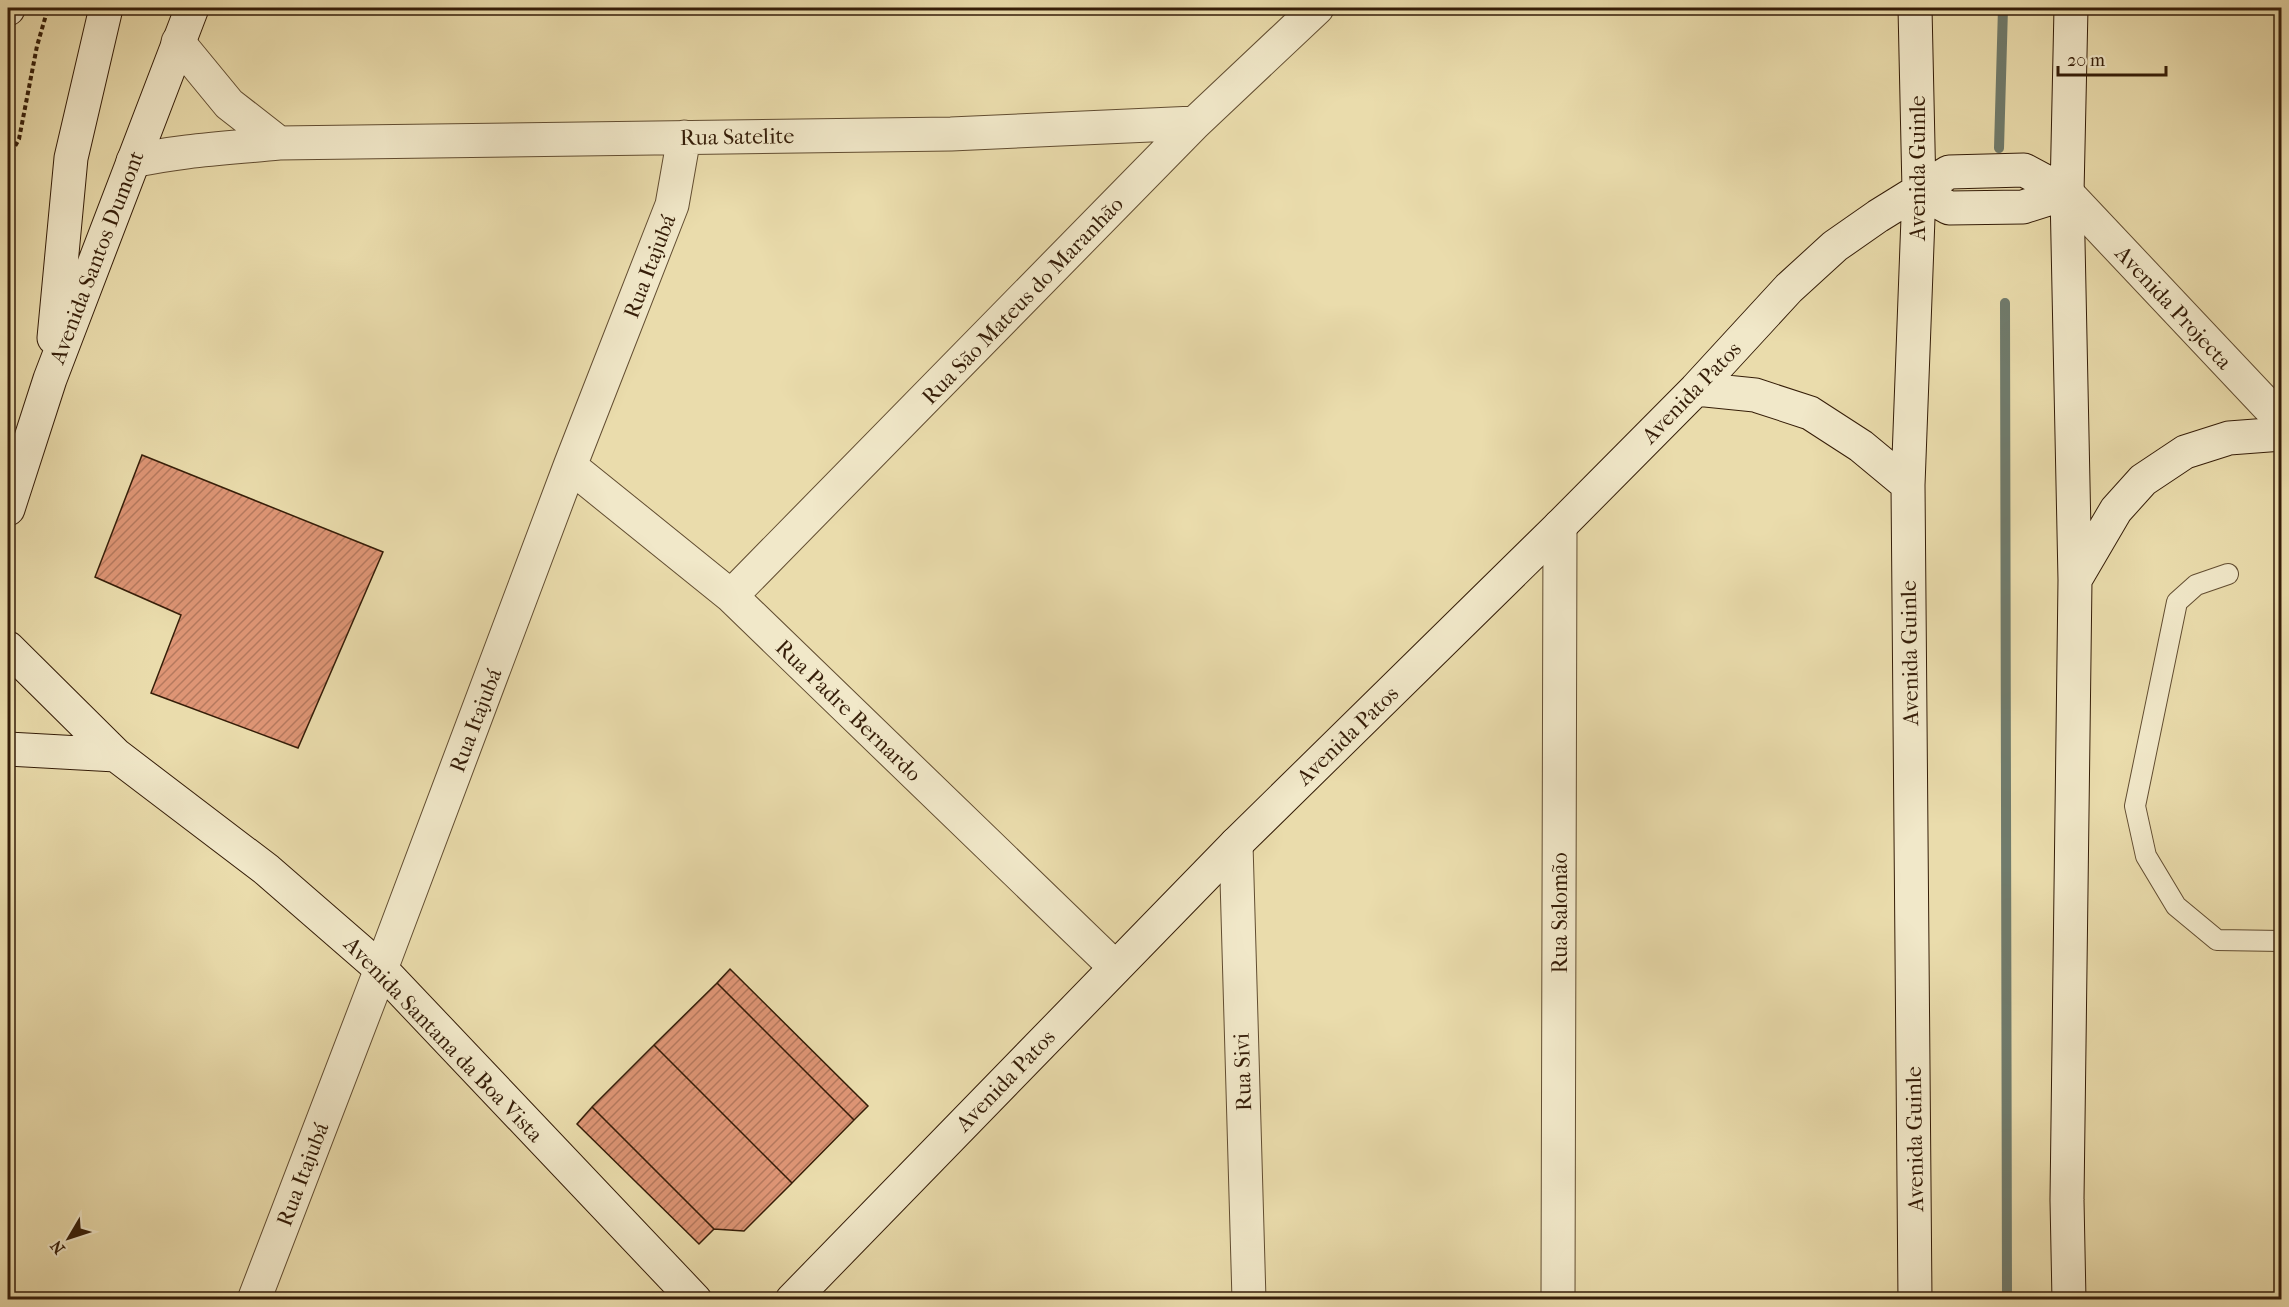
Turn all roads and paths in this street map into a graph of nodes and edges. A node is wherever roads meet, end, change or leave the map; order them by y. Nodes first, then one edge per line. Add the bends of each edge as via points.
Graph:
1 (48, 8) edge
2 (106, 8) edge
3 (192, 8) edge
4 (1317, 8) edge
5 (1915, 8) edge
6 (2071, 8) edge
7 (178, 42) junction
8 (1195, 123) junction
9 (684, 137) junction
10 (279, 143) junction
11 (8, 159) edge
12 (133, 161) junction
13 (1919, 191) junction
14 (2067, 193) junction
15 (50, 379) junction
16 (1696, 389) junction
17 (2282, 421) edge
18 (2282, 434) edge
19 (570, 466) junction
20 (1908, 485) junction
21 (8, 509) edge
22 (1560, 526) junction
23 (2228, 574) dead end
24 (2075, 580) junction
25 (731, 596) junction
26 (8, 648) edge
27 (8, 749) edge
28 (116, 755) junction
29 (1236, 844) junction
30 (2282, 941) edge
31 (1115, 967) junction
32 (381, 969) junction
33 (254, 1299) edge
34 (695, 1299) edge
35 (792, 1299) edge
36 (1249, 1299) edge
37 (1558, 1299) edge
38 (1915, 1299) edge
39 (2069, 1299) edge

1 - 11 path via 19,139
2 - 15 street via 71,158
3 - 7 street, Avenida Santos Dumont
4 - 8 street, Rua São Mateus do Maranhão
5 - 13 street, Avenida Guinle
6 - 14 street
7 - 10 street via 229,104
7 - 12 street, Avenida Santos Dumont
8 - 9 street, Rua Satelite via 951,134
8 - 25 street, Rua São Mateus do Maranhão
9 - 10 street, Rua Satelite
9 - 19 street, Rua Itajubá via 672,206
10 - 12 street, Rua Satelite via 167,153
12 - 15 street, Avenida Santos Dumont
13 - 14 street via 1949,208 2023,207
13 - 16 street, Avenida Patos via 1835,246 1789,288
13 - 20 street, Avenida Guinle
14 - 17 street, Avenida Projecta
14 - 24 street
15 - 21 street, Avenida Santos Dumont
16 - 20 street via 1755,395 1810,412 1861,446
16 - 22 street, Avenida Patos
18 - 24 street via 2229,438 2185,452 2143,480 2116,510
19 - 25 street, Rua Padre Bernardo
19 - 32 street, Rua Itajubá
20 - 38 street, Avenida Guinle
22 - 29 street, Avenida Patos
22 - 37 street, Rua Salomão
23 - 30 lane via 2196,585 2177,603 2135,806 2146,856 2176,906 2217,940
24 - 39 street
25 - 31 street, Rua Padre Bernardo
26 - 28 street, Avenida Santana da Boa Vista
27 - 28 street
28 - 32 street, Avenida Santana da Boa Vista via 267,870
29 - 31 street, Avenida Patos
29 - 36 street, Rua Sivi
31 - 35 street, Avenida Patos
32 - 33 street, Rua Itajubá
32 - 34 street, Avenida Santana da Boa Vista

